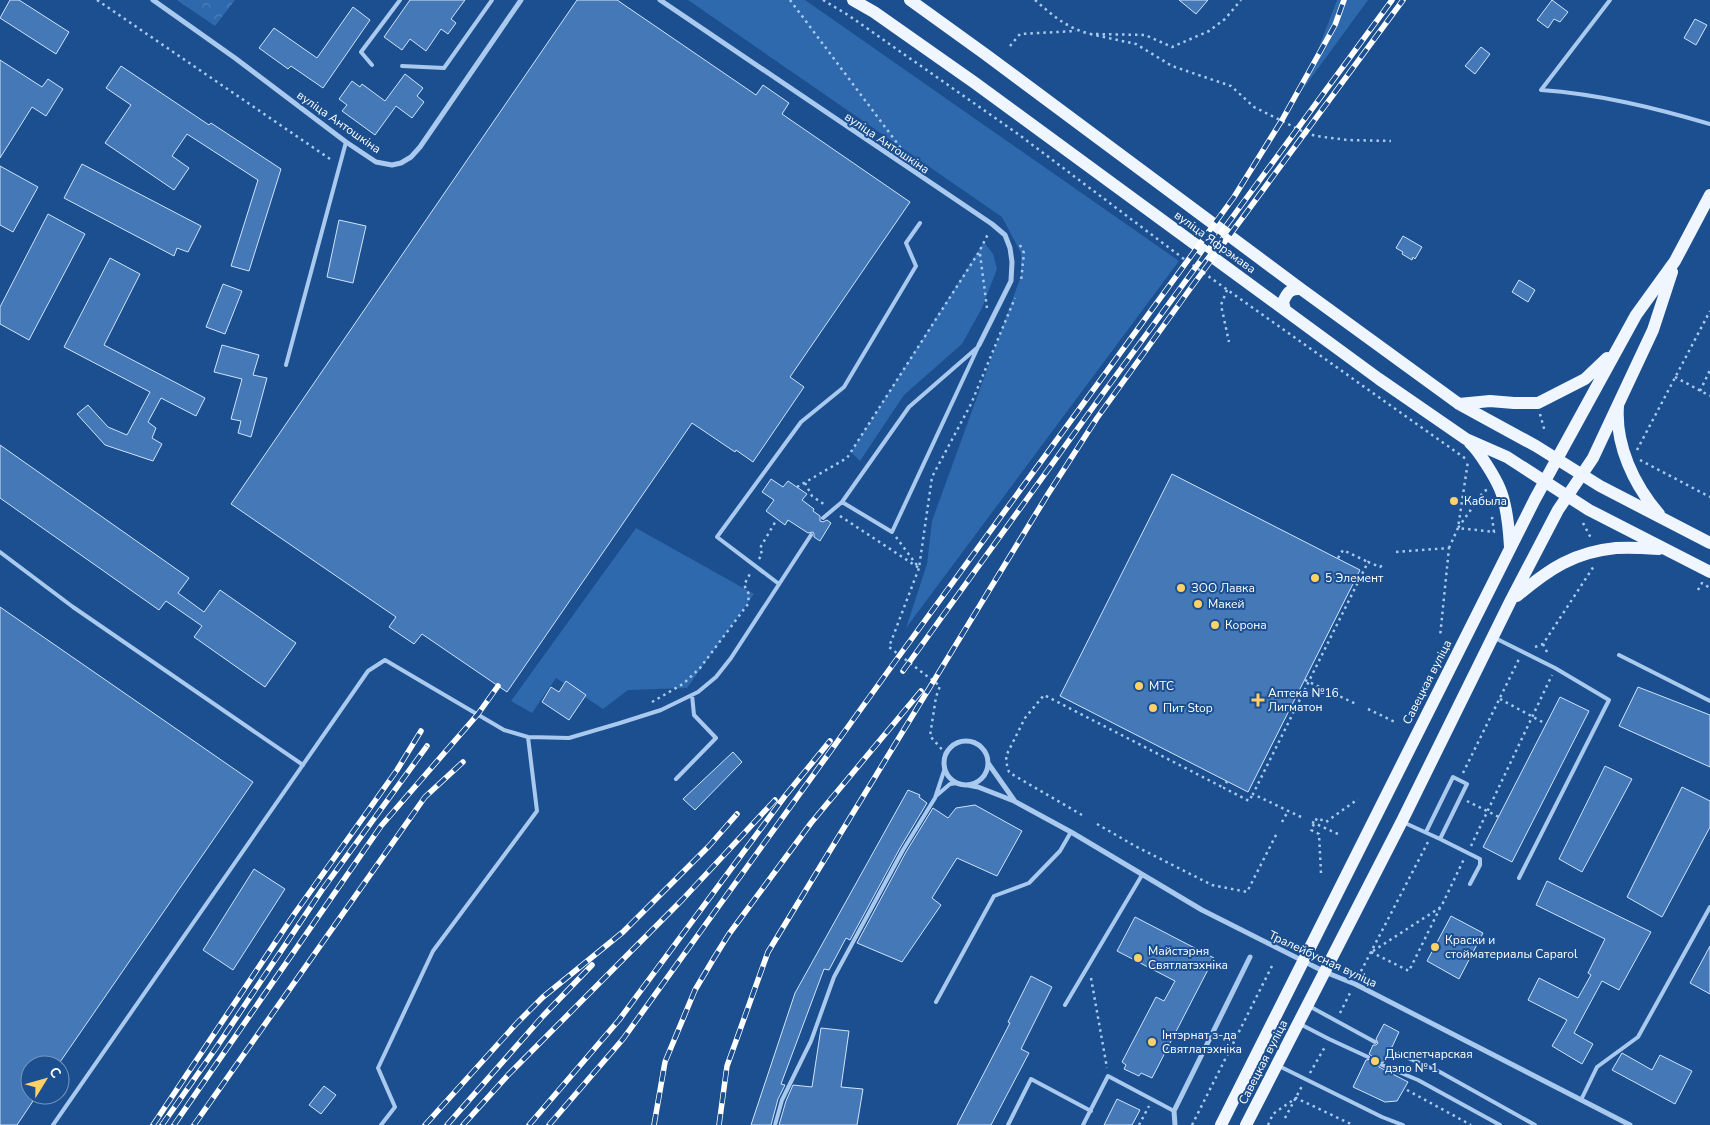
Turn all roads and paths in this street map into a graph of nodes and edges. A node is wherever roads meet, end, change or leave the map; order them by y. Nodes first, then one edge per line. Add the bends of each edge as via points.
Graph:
1 (97, 0) edge
2 (153, 0) edge
3 (400, 0) edge
4 (492, 0) edge
5 (522, 0) edge
6 (660, 0) edge
7 (790, 0) edge
8 (822, 0) edge
9 (853, 0) edge
10 (910, 0) edge
11 (1035, 0) edge
12 (1241, 0) edge
13 (1610, 0) edge
14 (1077, 31) junction
15 (1090, 34) junction
16 (1010, 46) dead end
17 (372, 64) dead end
18 (402, 66) dead end
19 (1710, 124) edge
20 (1391, 140) dead end
21 (346, 142) junction
22 (904, 153) dead end
23 (338, 165) junction
24 (1710, 195) edge
25 (920, 223) dead end
26 (989, 232) dead end
27 (1016, 238) dead end
28 (979, 252) junction
29 (1675, 261) junction
30 (1019, 287) dead end
31 (1301, 289) junction
32 (1227, 290) junction
33 (1016, 296) dead end
34 (1285, 310) junction
35 (1710, 314) edge
36 (990, 326) junction
37 (1230, 342) dead end
38 (1620, 343) junction
39 (979, 345) junction
40 (286, 364) dead end
41 (1710, 370) edge
42 (1675, 377) junction
43 (1700, 391) junction
44 (1710, 396) edge
45 (1459, 404) junction
46 (1618, 404) junction
47 (1539, 410) dead end
48 (1545, 432) dead end
49 (1466, 439) junction
50 (1556, 459) junction
51 (1468, 461) junction
52 (1474, 468) dead end
53 (1582, 475) junction
54 (1484, 482) dead end
55 (1545, 482) junction
56 (804, 483) junction
57 (797, 487) dead end
58 (1568, 496) junction
59 (1710, 497) edge
60 (842, 502) junction
61 (832, 511) junction
62 (1492, 515) dead end
63 (1662, 517) junction
64 (823, 518) dead end
65 (777, 519) dead end
66 (1583, 522) dead end
67 (1458, 528) junction
68 (892, 532) junction
69 (811, 536) dead end
70 (1710, 543) edge
71 (1594, 544) dead end
72 (1449, 548) junction
73 (1510, 549) junction
74 (1663, 549) junction
75 (0, 552) edge
76 (1396, 552) dead end
77 (1338, 558) dead end
78 (1368, 562) junction
79 (1384, 564) dead end
80 (755, 565) junction
81 (1595, 565) dead end
82 (919, 568) junction
83 (1710, 572) edge
84 (1702, 583) dead end
85 (779, 584) junction
86 (1698, 590) dead end
87 (1512, 600) junction
88 (1440, 637) dead end
89 (1494, 637) junction
90 (1523, 651) junction
91 (1619, 656) dead end
92 (1555, 668) junction
93 (1305, 680) dead end
94 (1309, 681) junction
95 (692, 695) junction
96 (1500, 699) junction
97 (1710, 702) edge
98 (1356, 704) dead end
99 (1368, 710) dead end
100 (648, 714) junction
101 (1532, 716) junction
102 (1397, 723) dead end
103 (1546, 724) dead end
104 (528, 736) junction
105 (946, 754) junction
106 (988, 763) junction
107 (303, 765) junction
108 (944, 768) junction
109 (676, 779) dead end
110 (1459, 780) junction
111 (1227, 781) dead end
112 (958, 784) junction
113 (968, 785) junction
114 (1224, 788) junction
115 (1253, 794) junction
116 (935, 798) junction
117 (1460, 798) junction
118 (1358, 799) dead end
119 (1014, 801) junction
120 (1288, 811) junction
121 (1488, 811) junction
122 (1082, 815) dead end
123 (1301, 817) dead end
124 (1499, 817) dead end
125 (1402, 821) junction
126 (1282, 822) dead end
127 (1313, 823) junction
128 (1097, 824) dead end
129 (1071, 832) junction
130 (1426, 832) junction
131 (1276, 833) dead end
132 (1340, 835) dead end
133 (1432, 836) junction
134 (1440, 839) junction
135 (1468, 852) junction
136 (1321, 873) dead end
137 (1142, 875) junction
138 (1519, 878) dead end
139 (1470, 884) dead end
140 (1441, 907) junction
141 (1710, 907) edge
142 (1371, 952) junction
143 (1250, 957) dead end
144 (1302, 961) junction
145 (1088, 964) junction
146 (1272, 966) dead end
147 (1325, 972) junction
148 (1355, 984) junction
149 (936, 1002) dead end
150 (1065, 1005) dead end
151 (1307, 1005) junction
152 (1336, 1021) junction
153 (1298, 1022) junction
154 (1329, 1039) junction
155 (1375, 1042) dead end
156 (1390, 1050) dead end
157 (1368, 1057) dead end
158 (1277, 1065) junction
159 (1382, 1065) dead end
160 (1108, 1076) junction
161 (1306, 1080) junction
162 (1407, 1090) dead end
163 (1296, 1098) junction
164 (1152, 1100) junction
165 (1581, 1100) junction
166 (1090, 1111) junction
167 (1174, 1111) junction
168 (1285, 1118) dead end
169 (53, 1125) edge
170 (381, 1125) edge
171 (775, 1125) edge
172 (1008, 1125) edge
173 (1083, 1125) edge
174 (1139, 1125) edge
175 (1175, 1125) edge
176 (1192, 1125) edge
177 (1221, 1125) edge
178 (1246, 1125) edge
179 (1268, 1125) edge
180 (1353, 1125) edge
181 (1403, 1125) edge
182 (1471, 1125) edge
183 (1500, 1125) edge
184 (1535, 1125) edge
185 (1630, 1125) edge

1 - 23 path
2 - 21 street, вуліца Антошкіна
3 - 17 lane via 361,52
4 - 18 lane via 444,68
5 - 21 street, вуліца Антошкіна via 411,157 392,165 376,162
6 - 36 street, вуліца Антошкіна via 1005,235 1012,262 1011,280
7 - 22 path
8 - 32 path via 848,14 1010,129
9 - 34 main road, вуліца Яфрэмава via 974,83
10 - 31 main road, вуліца Яфрэмава
11 - 14 path
12 - 15 path via 1225,19 1209,31 1172,46 1145,35
13 - 19 lane via 1542,90 1604,97
14 - 15 path
14 - 16 path via 1020,34
15 - 20 path via 1136,44 1172,66 1231,86 1254,107 1306,133 1347,140
21 - 23 lane
23 - 40 lane
24 - 29 main road, Савецкая вуліца
25 - 80 lane via 906,243 916,266 844,386 801,422 717,536
26 - 28 path
27 - 30 path via 1024,253 1023,278
28 - 36 path
28 - 56 path via 847,458
29 - 38 main road, Савецкая вуліца
29 - 46 main road, Савецкая вуліца via 1653,330
31 - 34 main road via 1287,293 1283,302
31 - 45 main road, вуліца Яфрэмава
32 - 37 path via 1221,305
32 - 51 path
33 - 82 path via 971,404 932,477
34 - 49 main road, вуліца Яфрэмава
35 - 42 path
36 - 39 street, вуліца Антошкіна
38 - 45 main road via 1585,379 1538,403 1490,401
38 - 50 main road, Савецкая вуліца
39 - 60 lane via 909,407
39 - 68 lane
41 - 43 path
42 - 43 path
42 - 59 path via 1634,457
43 - 44 path
45 - 50 main road, вуліца Яфрэмава
46 - 53 main road, Савецкая вуліца
46 - 63 main road via 1626,459 1641,490
47 - 48 path
49 - 55 main road, вуліца Яфрэмава via 1507,457
49 - 73 main road via 1478,450 1500,488
50 - 53 main road, вуліца Яфрэмава
50 - 55 main road, Савецкая вуліца
51 - 52 path
51 - 67 path
53 - 58 main road, Савецкая вуліца
53 - 63 main road, вуліца Яфрэмава
54 - 67 path via 1490,489 1484,491
55 - 58 main road, вуліца Яфрэмава
55 - 73 main road, Савецкая вуліца
56 - 57 path
56 - 61 path via 812,496
58 - 74 main road, вуліца Яфрэмава
58 - 87 main road, Савецкая вуліца
60 - 61 lane
60 - 68 lane
61 - 64 lane
61 - 82 path
62 - 67 path via 1494,532
63 - 70 main road, вуліца Яфрэмава
65 - 80 path via 760,548 762,554
66 - 71 path
67 - 72 path
68 - 82 path
69 - 85 lane
72 - 76 path
72 - 88 path
73 - 144 main road, Савецкая вуліца
74 - 83 main road, вуліца Яфрэмава
74 - 87 main road via 1617,548 1570,559 1545,573
75 - 107 lane via 73,607
77 - 78 path via 1343,550
78 - 79 path via 1380,567
78 - 94 path
80 - 85 lane
80 - 100 path via 744,585 749,594 748,604 700,668 683,684 652,703
81 - 90 path via 1542,644
82 - 105 path via 888,647 940,686 930,736
84 - 86 path
85 - 95 lane via 731,658 716,677
87 - 89 main road, Савецкая вуліца
89 - 90 lane
89 - 125 main road, Савецкая вуліца
90 - 92 lane
90 - 96 path
91 - 97 lane
92 - 101 path
92 - 138 lane via 1609,700
93 - 94 path
94 - 98 path
94 - 115 path
95 - 100 lane
95 - 109 lane via 694,715 716,738
96 - 101 path
96 - 110 path
99 - 102 path
100 - 104 lane via 569,738
101 - 103 path
101 - 121 path
104 - 107 lane via 504,730 385,660 368,672
104 - 170 lane via 537,811 433,952 378,1068 395,1107
105 - 106 street via 959,742 969,741 986,753
105 - 108 street
106 - 113 street via 978,782
106 - 119 street, Тралейбусная вуліца
107 - 169 lane
108 - 112 street
108 - 116 lane
110 - 117 lane via 1466,784
110 - 130 lane via 1453,776
111 - 114 path
112 - 113 street
112 - 116 lane via 950,784
113 - 119 street, Тралейбусная вуліца
114 - 115 path via 1249,801
114 - 122 path via 1044,695 1025,718 1006,756 1007,766 1014,776
115 - 120 path
116 - 171 lane via 834,977 811,1041 782,1100
117 - 121 path
117 - 134 lane
118 - 127 path via 1326,822 1317,818
119 - 129 street, Тралейбусная вуліца
120 - 123 path
120 - 126 path
121 - 124 path
121 - 135 path
125 - 130 lane
125 - 147 main road, Савецкая вуліца
127 - 132 path
127 - 136 path via 1311,830 1320,834
128 - 131 path via 1212,885 1248,892
129 - 137 street, Тралейбусная вуліца
129 - 149 lane via 1060,851 1030,883 994,896
130 - 133 lane
133 - 134 lane
133 - 142 path
134 - 135 lane
135 - 139 lane via 1480,862
135 - 140 path
137 - 144 street, Тралейбусная вуліца
137 - 145 lane
140 - 142 path
140 - 142 path via 1409,970
141 - 165 lane via 1638,1037 1597,1067
142 - 148 path
143 - 167 street
144 - 147 street, Тралейбусная вуліца
144 - 177 main road, Савецкая вуліца
145 - 150 lane
145 - 160 path
146 - 176 path
147 - 148 street, Тралейбусная вуліца
147 - 151 main road, Савецкая вуліца
148 - 152 path
148 - 165 street, Тралейбусная вуліца
151 - 152 lane
151 - 153 main road, Савецкая вуліца
152 - 155 lane
153 - 154 lane
153 - 158 main road, Савецкая вуліца
154 - 157 lane
154 - 161 path
156 - 184 lane via 1440,1072
158 - 161 lane
158 - 178 main road, Савецкая вуліца
159 - 183 lane via 1418,1080
160 - 164 lane
160 - 166 lane
161 - 163 path
161 - 181 lane
162 - 182 path
163 - 168 path
163 - 179 path via 1274,1114
163 - 180 path
164 - 167 lane
164 - 174 path
165 - 185 street, Тралейбусная вуліца
166 - 172 lane via 1031,1080
166 - 173 lane
167 - 175 street

